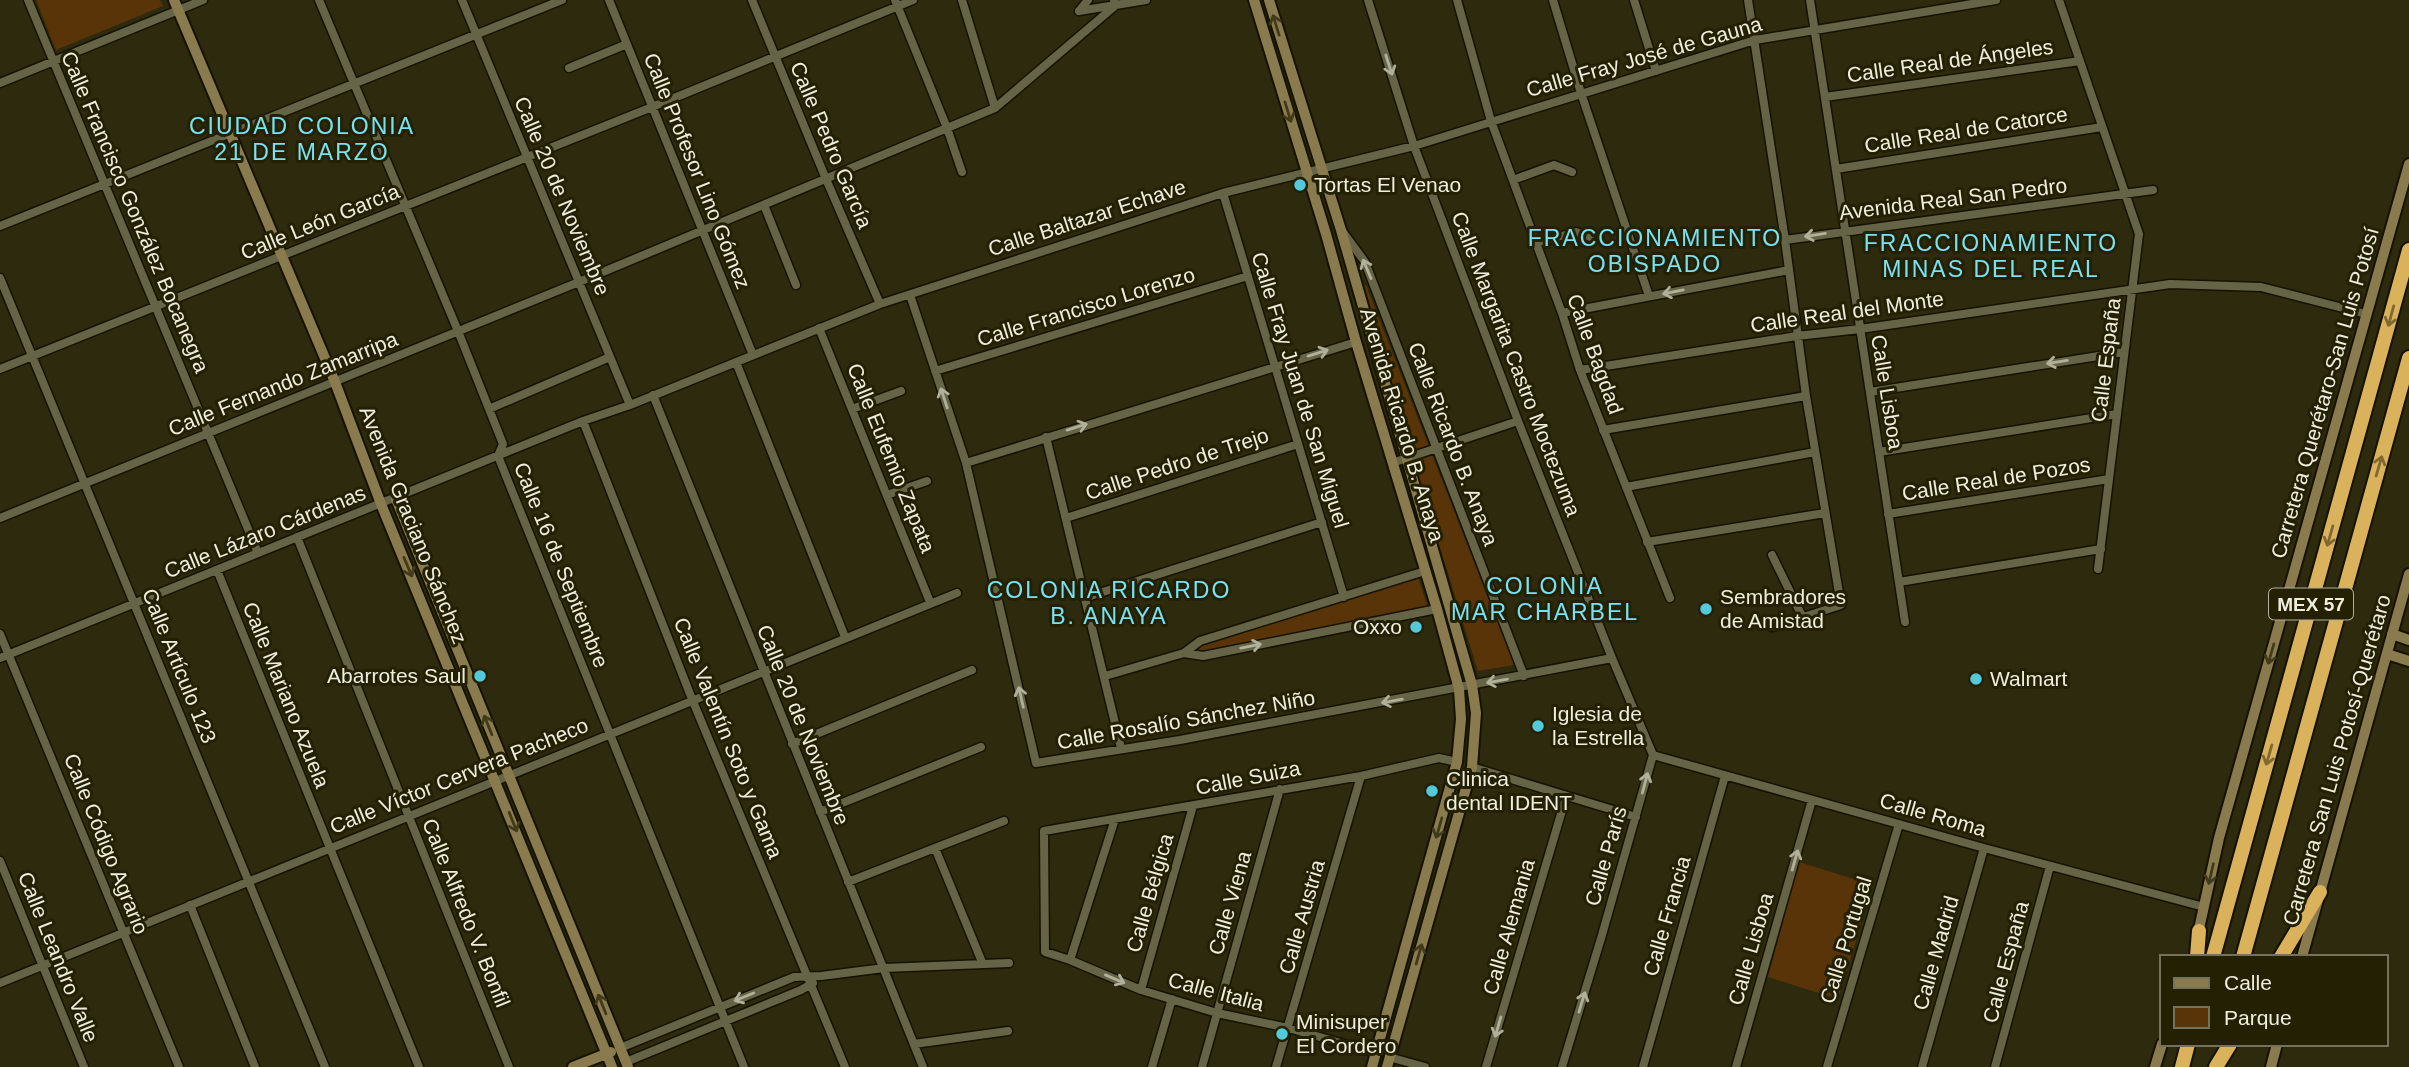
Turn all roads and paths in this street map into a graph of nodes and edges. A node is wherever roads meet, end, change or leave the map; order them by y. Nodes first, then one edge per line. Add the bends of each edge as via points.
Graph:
1 (28, 0) edge
2 (203, 0) edge
3 (319, 0) edge
4 (462, 0) edge
5 (562, 0) edge
6 (609, 0) edge
7 (752, 0) edge
8 (913, 0) edge
9 (962, 0) edge
10 (1088, 0) edge
11 (1146, 0) edge
12 (1254, 0) edge
13 (1269, 0) edge
14 (1368, 0) edge
15 (1457, 0) edge
16 (1553, 0) edge
17 (1634, 0) edge
18 (1748, 0) edge
19 (1810, 0) edge
20 (1996, 0) edge
21 (2059, 0) edge
22 (897, 3) edge
23 (1115, 3) edge
24 (176, 5) edge
25 (1815, 30) junction
26 (476, 33) junction
27 (1755, 40) junction
28 (626, 44) junction
29 (775, 56) junction
30 (53, 61) junction
31 (2080, 61) junction
32 (569, 68) dead end
33 (1290, 68) junction
34 (1656, 71) junction
35 (1276, 72) junction
36 (0, 83) edge
37 (354, 83) junction
38 (1581, 93) junction
39 (1825, 96) junction
40 (652, 107) junction
41 (995, 108) junction
42 (1491, 121) junction
43 (2102, 127) junction
44 (947, 128) junction
45 (230, 134) junction
46 (1414, 146) junction
47 (527, 157) junction
48 (2409, 164) edge
49 (1836, 169) junction
50 (1322, 170) junction
51 (962, 172) dead end
52 (1572, 172) dead end
53 (1307, 173) junction
54 (826, 179) junction
55 (1513, 180) junction
56 (105, 185) junction
57 (2153, 190) dead end
58 (1223, 193) junction
59 (2125, 194) junction
60 (764, 205) junction
61 (405, 206) junction
62 (0, 226) edge
63 (703, 230) junction
64 (1341, 230) junction
65 (1845, 231) junction
66 (1590, 237) dead end
67 (1785, 240) junction
68 (1536, 243) junction
69 (2409, 250) edge
70 (282, 256) junction
71 (1788, 270) junction
72 (1248, 276) junction
73 (0, 278) edge
74 (579, 282) junction
75 (796, 285) dead end
76 (2132, 288) junction
77 (909, 295) junction
78 (1649, 296) junction
79 (880, 304) junction
80 (156, 307) junction
81 (1562, 313) junction
82 (2366, 314) junction
83 (819, 328) junction
84 (1860, 329) junction
85 (458, 331) junction
86 (1797, 336) junction
87 (1356, 342) junction
88 (2124, 352) junction
89 (753, 355) junction
90 (32, 356) junction
91 (610, 357) junction
92 (2409, 358) edge
93 (736, 362) junction
94 (1275, 366) junction
95 (0, 369) edge
96 (1580, 370) junction
97 (935, 371) junction
98 (335, 382) junction
99 (901, 391) dead end
100 (1870, 392) junction
101 (653, 396) junction
102 (1806, 396) junction
103 (630, 405) junction
104 (489, 409) junction
105 (852, 409) junction
106 (2117, 414) junction
107 (583, 421) junction
108 (1518, 421) junction
109 (1604, 430) junction
110 (208, 433) junction
111 (1046, 437) junction
112 (1298, 444) junction
113 (1435, 448) junction
114 (1815, 452) junction
115 (1879, 452) junction
116 (498, 456) junction
117 (1406, 458) junction
118 (965, 463) junction
119 (1392, 463) junction
120 (2109, 479) junction
121 (927, 481) dead end
122 (85, 484) junction
123 (1626, 487) junction
124 (887, 495) junction
125 (396, 499) junction
126 (382, 504) junction
127 (1825, 513) junction
128 (1888, 514) junction
129 (0, 518) edge
130 (1066, 518) junction
131 (1322, 522) junction
132 (297, 537) junction
133 (1647, 542) junction
134 (2101, 549) junction
135 (258, 553) junction
136 (1772, 555) dead end
137 (2098, 569) dead end
138 (217, 570) junction
139 (1425, 571) junction
140 (2409, 574) edge
141 (1899, 582) junction
142 (957, 593) dead end
143 (1344, 597) junction
144 (1084, 598) junction
145 (1670, 598) dead end
146 (930, 602) junction
147 (134, 604) junction
148 (1437, 609) junction
149 (1802, 616) junction
150 (1906, 622) dead end
151 (1772, 627) dead end
152 (0, 634) edge
153 (2392, 634) junction
154 (845, 637) junction
155 (2409, 640) edge
156 (1184, 653) junction
157 (2387, 654) junction
158 (4, 657) edge
159 (1612, 658) junction
160 (2409, 661) edge
161 (972, 670) dead end
162 (762, 671) junction
163 (1105, 676) junction
164 (1524, 676) junction
165 (1472, 685) junction
166 (1459, 689) junction
167 (692, 699) junction
168 (610, 733) junction
169 (792, 744) junction
170 (981, 747) dead end
171 (1121, 748) junction
172 (1653, 755) junction
173 (1457, 762) junction
174 (1472, 767) junction
175 (509, 775) junction
176 (1361, 776) junction
177 (1725, 776) junction
178 (496, 780) junction
179 (1280, 789) junction
180 (1566, 797) junction
181 (1812, 800) junction
182 (1193, 806) junction
183 (820, 812) junction
184 (408, 816) junction
185 (1636, 817) junction
186 (1115, 819) junction
187 (1004, 821) dead end
188 (1899, 824) junction
189 (330, 848) junction
190 (935, 848) junction
191 (1984, 848) junction
192 (0, 861) edge
193 (2050, 866) junction
194 (248, 880) junction
195 (848, 882) junction
196 (2320, 891) junction
197 (190, 905) junction
198 (2204, 907) junction
199 (2199, 931) junction
200 (124, 933) junction
201 (2192, 955) edge
202 (2197, 955) edge
203 (2214, 955) edge
204 (2244, 955) edge
205 (2282, 955) edge
206 (2303, 955) edge
207 (1051, 956) joint
208 (1070, 960) junction
209 (982, 962) junction
210 (1009, 962) dead end
211 (44, 965) junction
212 (884, 968) junction
213 (810, 979) junction
214 (0, 983) edge
215 (1395, 985) junction
216 (1409, 988) junction
217 (1141, 990) junction
218 (1172, 999) junction
219 (720, 1006) junction
220 (1217, 1013) junction
221 (726, 1021) junction
222 (1288, 1028) junction
223 (1008, 1031) dead end
224 (914, 1044) junction
225 (2161, 1046) edge
226 (2187, 1046) edge
227 (2220, 1046) edge
228 (2229, 1046) edge
229 (2276, 1046) edge
230 (620, 1048) junction
231 (1376, 1053) junction
232 (607, 1054) junction
233 (1388, 1062) edge
234 (627, 1064) edge
235 (84, 1067) edge
236 (179, 1067) edge
237 (255, 1067) edge
238 (326, 1067) edge
239 (419, 1067) edge
240 (509, 1067) edge
241 (573, 1067) edge
242 (612, 1067) edge
243 (744, 1067) edge
244 (845, 1067) edge
245 (923, 1067) edge
246 (1152, 1067) edge
247 (1202, 1067) edge
248 (1276, 1067) edge
249 (1371, 1067) edge
250 (1424, 1067) edge
251 (1486, 1067) edge
252 (1562, 1067) edge
253 (1643, 1067) edge
254 (1736, 1067) edge
255 (1827, 1067) edge
256 (1922, 1067) edge
257 (1995, 1067) edge
258 (2155, 1067) edge
259 (2182, 1067) edge
260 (2215, 1067) edge
261 (2271, 1067) edge

1 - 30 street, Calle Francisco González Bocanegra
2 - 24 street
3 - 37 street, Calle 16 de Septiembre
4 - 26 street, Calle 20 de Noviembre
5 - 26 street
6 - 28 street, Calle Profesor Lino Gómez
7 - 29 street, Calle Pedro García
8 - 22 street, Calle León García
9 - 41 street
10 - 23 street via 1079,11
11 - 23 street
12 - 35 main road, Avenida Ricardo B. Anaya
33 -> 13 main road, Avenida Ricardo B. Anaya
14 -> 46 street, Calle Margarita Castro Moctezuma
15 - 42 street, Calle Bagdad
16 - 38 street
17 - 34 street
18 - 27 street
19 - 25 street, Calle Lisboa
20 - 25 street, Calle Fray José de Gauna
21 - 31 street, Calle España
22 - 29 street, Calle León García
22 - 44 street
23 - 41 street, Calle Fernando Zamarripa
24 - 30 street
24 - 45 main road, Avenida Graciano Sánchez
25 - 27 street, Calle Fray José de Gauna
25 - 39 street, Calle Lisboa
26 - 37 street
26 - 47 street, Calle 20 de Noviembre
27 - 34 street, Calle Fray José de Gauna
27 - 67 street
28 - 32 street
28 - 40 street, Calle Profesor Lino Gómez
29 - 40 street, Calle León García
29 - 54 street, Calle Pedro García
30 - 36 street
30 - 56 street, Calle Francisco González Bocanegra
31 - 39 street, Calle Real de Ángeles
31 - 43 street, Calle España
33 - 35 main road
33 - 50 main road, Avenida Ricardo B. Anaya
34 - 38 street, Calle Fray José de Gauna
35 -> 53 main road, Avenida Ricardo B. Anaya
37 - 45 street
37 - 61 street, Calle 16 de Septiembre
38 - 42 street, Calle Fray José de Gauna
38 - 78 street
39 - 49 street, Calle Lisboa
40 - 47 street, Calle León García
40 - 63 street, Calle Profesor Lino Gómez
41 - 44 street, Calle Fernando Zamarripa
42 - 46 street, Calle Fray José de Gauna
42 - 55 street, Calle Bagdad
43 - 49 street, Calle Real de Catorce
43 - 59 street, Calle España
44 - 51 street
44 - 54 street, Calle Fernando Zamarripa
45 - 56 street
45 - 70 main road, Avenida Graciano Sánchez
46 - 50 street, Calle Fray José de Gauna
46 - 108 street, Calle Margarita Castro Moctezuma
47 - 61 street, Calle León García
47 - 74 street, Calle 20 de Noviembre
48 - 82 main road, Carretera Querétaro-San Luis Potosí
49 - 65 street, Calle Lisboa
50 - 53 street, Calle Fray José de Gauna
50 - 64 main road, Avenida Ricardo B. Anaya
52 - 55 street via 1554,165
53 - 58 street, Calle Baltazar Echave
53 - 87 main road, Avenida Ricardo B. Anaya
54 - 60 street, Calle Fernando Zamarripa
54 - 79 street, Calle Pedro García
55 - 68 street, Calle Bagdad
56 - 62 street
56 - 80 street, Calle Francisco González Bocanegra
57 - 59 street, Avenida Real San Pedro
58 - 72 street, Calle Fray Juan de San Miguel
58 - 77 street, Calle Baltazar Echave
59 - 65 street, Avenida Real San Pedro
59 - 76 street, Calle España via 2138,234
60 - 63 street, Calle Fernando Zamarripa
60 - 75 street
61 - 70 street, Calle León García
61 - 85 street, Calle 16 de Septiembre
63 - 74 street, Calle Fernando Zamarripa
63 - 89 street, Calle Profesor Lino Gómez
113 -> 64 street, Calle Ricardo B. Anaya via 1365,262
64 - 117 main road, Avenida Ricardo B. Anaya
65 -> 67 street, Avenida Real San Pedro
65 - 84 street, Calle Lisboa
66 - 68 street via 1576,232
67 - 71 street
68 - 81 street, Calle Bagdad
69 -> 203 highway, MEX 57
70 - 80 street, Calle León García
70 - 98 main road, Avenida Graciano Sánchez
71 -> 78 street
71 - 86 street
72 - 94 street, Calle Fray Juan de San Miguel
72 - 97 street, Calle Francisco Lorenzo
73 - 90 street, Calle Artículo 123
74 - 85 street, Calle Fernando Zamarripa
74 - 91 street, Calle 20 de Noviembre
76 - 82 street, Calle Real del Monte via 2170,284 2261,287
76 - 84 street, Calle Real del Monte
76 - 88 street, Calle España
77 - 79 street, Calle Baltazar Echave
77 - 97 street, Calle Rosalío Sánchez Niño
78 - 81 street
79 - 83 street, Calle Baltazar Echave
80 - 90 street, Calle León García
80 - 110 street, Calle Francisco González Bocanegra
81 - 96 street, Calle Bagdad
82 -> 198 main road, Carretera Querétaro-San Luis Potosí via 2219,838
83 - 89 street, Calle Baltazar Echave
83 - 105 street, Calle Eufemio Zapata
84 - 86 street, Calle Real del Monte
84 - 100 street, Calle Lisboa
85 - 98 street, Calle Fernando Zamarripa
85 - 104 street, Calle 16 de Septiembre
86 - 96 street, Calle Real del Monte
86 - 102 street
94 -> 87 street
87 - 119 main road, Avenida Ricardo B. Anaya
88 -> 100 street
88 - 106 street, Calle España
89 - 93 street, Calle Baltazar Echave
90 - 95 street, Calle León García
90 - 122 street, Calle Artículo 123
91 - 103 street, Calle 20 de Noviembre
91 - 104 street
204 -> 92 highway, MEX 57
93 - 101 street, Calle Lázaro Cárdenas
93 - 154 street
111 -> 94 street
94 - 112 street, Calle Fray Juan de San Miguel
96 - 109 street, Calle Bagdad
118 -> 97 street, Calle Rosalío Sánchez Niño
98 - 110 street, Calle Fernando Zamarripa
98 - 126 main road, Avenida Graciano Sánchez
99 - 105 street
100 - 115 street, Calle Lisboa
101 - 103 street, Calle Lázaro Cárdenas
101 - 162 street, Calle 20 de Noviembre
102 - 109 street
102 - 114 street
103 - 107 street, Calle Lázaro Cárdenas
104 - 116 street, Calle 16 de Septiembre via 503,444
105 - 124 street, Calle Eufemio Zapata
106 - 115 street
106 - 120 street, Calle España
107 - 116 street, Calle Lázaro Cárdenas
107 - 167 street, Calle Valentín Soto y Gama
108 - 113 street
108 - 159 street, Calle Margarita Castro Moctezuma
109 - 123 street, Calle Bagdad
110 - 122 street, Calle Fernando Zamarripa
110 - 135 street, Calle Francisco González Bocanegra
111 - 118 street
111 - 130 street
112 - 130 street, Calle Pedro de Trejo
112 - 131 street, Calle Fray Juan de San Miguel
113 - 117 street
113 - 164 street, Calle Ricardo B. Anaya
114 - 123 street
114 - 127 street
115 - 128 street, Calle Lisboa
116 - 125 street, Calle Lázaro Cárdenas
116 - 168 street, Calle 16 de Septiembre
117 - 119 street
117 - 165 main road, Avenida Ricardo B. Anaya
171 -> 118 street, Calle Rosalío Sánchez Niño via 1036,763
119 - 139 main road, Avenida Ricardo B. Anaya
120 - 128 street, Calle Real de Pozos
120 - 134 street, Calle España
121 - 124 street
122 - 129 street, Calle Fernando Zamarripa
122 - 147 street, Calle Artículo 123
123 - 133 street, Calle Bagdad
124 - 146 street, Calle Eufemio Zapata
125 - 126 street, Calle Lázaro Cárdenas
175 -> 125 main road, Avenida Graciano Sánchez
126 - 132 street, Calle Lázaro Cárdenas
126 -> 178 main road, Avenida Graciano Sánchez
127 - 133 street
127 - 149 street via 1841,605
128 - 141 street, Calle Lisboa
130 - 144 street
131 - 143 street, Calle Fray Juan de San Miguel
131 - 144 street
132 - 135 street, Calle Lázaro Cárdenas
132 - 184 street, Calle Alfredo V. Bonfil
133 - 145 street, Calle Bagdad
134 - 137 street, Calle España
134 - 141 street
135 - 138 street, Calle Lázaro Cárdenas
136 - 149 street
138 - 147 street, Calle Lázaro Cárdenas
138 - 189 street, Calle Mariano Azuela
139 - 143 street
139 - 148 main road, Avenida Ricardo B. Anaya
140 - 153 main road, Carretera San Luis Potosí-Querétaro
141 - 150 street, Calle Lisboa
142 - 146 street, Calle Víctor Cervera Pacheco
143 - 156 street via 1200,642
144 - 163 street
146 - 154 street, Calle Víctor Cervera Pacheco
147 - 158 street, Calle Lázaro Cárdenas
147 - 194 street, Calle Artículo 123
156 -> 148 street via 1203,656
148 - 166 main road, Avenida Ricardo B. Anaya
149 - 151 street
152 - 158 street, Calle Código Agrario
153 - 155 main road
153 - 157 main road, Carretera San Luis Potosí-Querétaro
154 - 162 street, Calle Víctor Cervera Pacheco
156 - 163 street
157 - 160 main road
157 - 196 main road, Carretera San Luis Potosí-Querétaro
158 - 200 street, Calle Código Agrario
159 - 164 street, Calle Rosalío Sánchez Niño
159 - 172 street
161 - 169 street
162 - 167 street, Calle Víctor Cervera Pacheco
162 - 169 street, Calle 20 de Noviembre
163 - 171 street
164 -> 165 street, Calle Rosalío Sánchez Niño
165 - 166 street, Calle Rosalío Sánchez Niño
165 - 174 main road, Avenida Ricardo B. Anaya via 1476,713
166 -> 171 street, Calle Rosalío Sánchez Niño
166 - 173 main road, Avenida Ricardo B. Anaya
167 - 168 street, Calle Víctor Cervera Pacheco
167 - 213 street, Calle Valentín Soto y Gama
168 - 175 street, Calle Víctor Cervera Pacheco
168 - 219 street, Calle 16 de Septiembre
169 - 183 street, Calle 20 de Noviembre
170 - 183 street
172 - 177 street, Calle Roma
185 -> 172 street, Calle París
173 - 176 street, Calle Suiza via 1439,758
173 -> 215 main road, Avenida Ricardo B. Anaya
174 - 180 street
216 -> 174 main road, Avenida Ricardo B. Anaya
175 - 178 street, Calle Víctor Cervera Pacheco
230 -> 175 main road, Avenida Graciano Sánchez
176 - 179 street, Calle Suiza
176 - 222 street, Calle Austria
177 - 181 street, Calle Roma
177 - 253 street, Calle Francia
178 - 184 street, Calle Víctor Cervera Pacheco
178 -> 232 main road, Avenida Graciano Sánchez
179 - 182 street, Calle Suiza
179 - 220 street, Calle Viena
180 - 185 street
180 -> 251 street, Calle Alemania
181 - 188 street, Calle Roma
254 -> 181 street, Calle Lisboa
182 - 186 street, Calle Suiza
182 - 217 street, Calle Bélgica
183 - 195 street, Calle 20 de Noviembre
184 - 189 street, Calle Víctor Cervera Pacheco
184 - 240 street, Calle Alfredo V. Bonfil
252 -> 185 street, Calle París
186 - 207 street, Calle Suiza via 1044,831 1045,952
186 - 208 street
187 - 190 street
188 - 191 street, Calle Roma
188 - 255 street, Calle Portugal
189 - 194 street, Calle Víctor Cervera Pacheco
189 - 239 street, Calle Mariano Azuela
190 - 195 street
190 - 209 street
191 - 193 street, Calle Roma
191 - 256 street, Calle Madrid
192 - 211 street, Calle Leandro Valle
193 - 198 street, Calle Roma
193 - 257 street, Calle España
194 - 197 street, Calle Víctor Cervera Pacheco
194 - 238 street, Calle Artículo 123
195 - 212 street, Calle 20 de Noviembre
196 - 205 highway
196 - 206 main road, Carretera San Luis Potosí-Querétaro
197 - 200 street, Calle Víctor Cervera Pacheco
197 - 237 street
198 - 199 main road, Carretera Querétaro-San Luis Potosí
199 - 201 main road, Carretera Querétaro-San Luis Potosí
199 - 202 highway
200 - 211 street, Calle Víctor Cervera Pacheco
200 - 236 street, Calle Código Agrario
207 - 208 street, Calle Italia
208 -> 217 street, Calle Italia
209 - 210 street
209 - 212 street
211 - 214 street, Calle Víctor Cervera Pacheco
211 - 235 street, Calle Leandro Valle
212 - 213 street
212 - 224 street, Calle 20 de Noviembre
213 -> 219 street via 794,977
213 - 221 street
213 - 244 street, Calle Valentín Soto y Gama
215 - 216 main road
215 - 231 main road, Avenida Ricardo B. Anaya
216 - 233 main road, Avenida Ricardo B. Anaya
217 - 218 street, Calle Italia
218 - 220 street, Calle Italia
218 - 246 street
219 - 221 street, Calle 16 de Septiembre
219 - 230 street
220 - 222 street, Calle Italia
220 - 247 street, Calle Viena
221 - 234 street
221 - 243 street, Calle 16 de Septiembre
222 - 231 street, Calle Italia
222 - 248 street, Calle Austria
223 - 224 street
224 - 245 street, Calle 20 de Noviembre
225 - 258 main road
226 - 259 highway
227 - 260 highway
228 - 260 highway
229 - 261 main road
230 - 232 main road
230 - 234 main road, Avenida Graciano Sánchez
231 - 249 main road, Avenida Ricardo B. Anaya
232 - 241 main road
232 - 242 main road, Avenida Graciano Sánchez
233 - 250 street
234 - 242 main road

